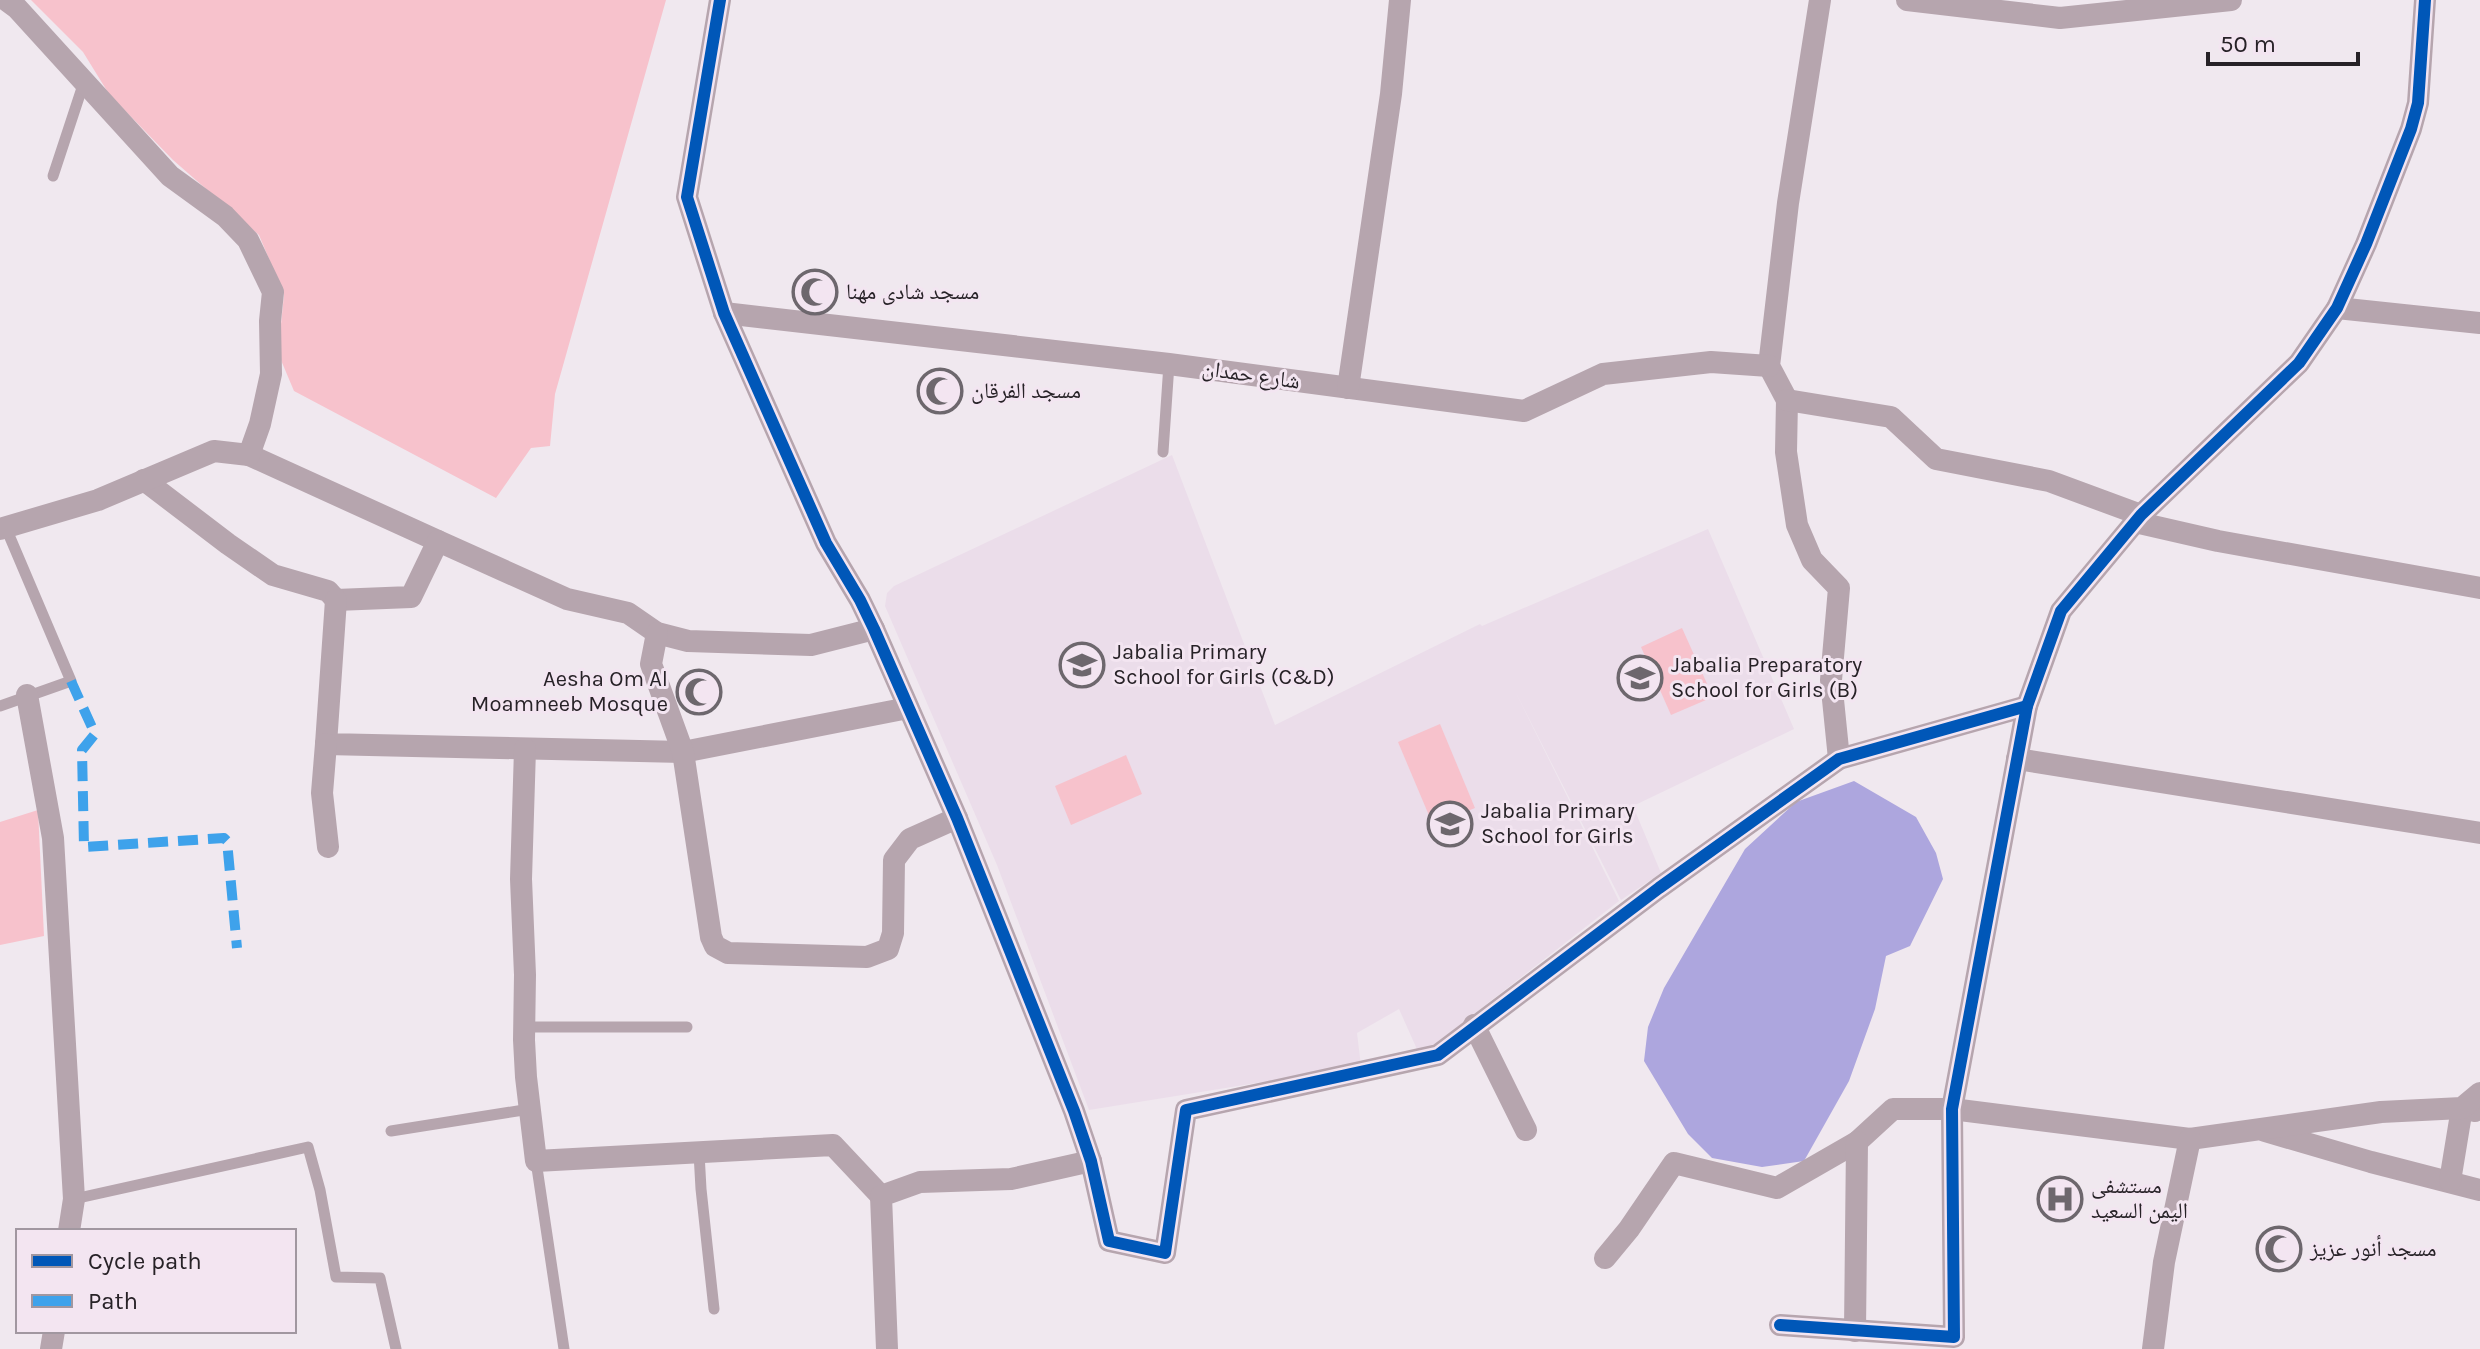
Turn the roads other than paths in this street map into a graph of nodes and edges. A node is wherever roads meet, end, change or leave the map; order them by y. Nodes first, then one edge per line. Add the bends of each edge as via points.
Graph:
1 (6, 0) edge
2 (720, 0) edge
3 (1400, 0) edge
4 (1820, 0) edge
5 (1907, 0) edge
6 (2231, 0) edge
7 (2425, 0) edge
8 (2117, 6) edge
9 (85, 79) junction
10 (53, 176) dead end
11 (2337, 308) junction
12 (724, 313) junction
13 (2480, 323) edge
14 (1169, 364) junction
15 (1769, 366) junction
16 (1348, 388) junction
17 (1787, 400) junction
18 (1163, 452) dead end
19 (249, 455) junction
20 (144, 480) junction
21 (2138, 519) junction
22 (3, 528) edge
23 (438, 541) junction
24 (2480, 588) edge
25 (336, 600) junction
26 (874, 629) junction
27 (657, 633) junction
28 (27, 695) junction
29 (0, 706) edge
30 (2027, 706) junction
31 (908, 708) junction
32 (326, 744) junction
33 (525, 749) junction
34 (683, 752) junction
35 (1839, 759) junction
36 (2017, 759) junction
37 (957, 818) junction
38 (2480, 833) edge
39 (328, 847) dead end
40 (1474, 1025) junction
41 (525, 1027) junction
42 (687, 1027) dead end
43 (2480, 1093) edge
44 (530, 1109) junction
45 (1952, 1109) junction
46 (2471, 1110) edge
47 (2255, 1129) junction
48 (1526, 1130) dead end
49 (391, 1131) dead end
50 (2190, 1139) junction
51 (1857, 1142) junction
52 (699, 1153) junction
53 (536, 1161) junction
54 (1091, 1161) junction
55 (2450, 1181) junction
56 (2480, 1190) edge
57 (881, 1196) junction
58 (74, 1199) junction
59 (69, 1229) edge
60 (1605, 1258) dead end
61 (714, 1309) dead end
62 (1780, 1325) dead end
63 (1855, 1331) junction
64 (396, 1349) edge
65 (564, 1349) edge
66 (887, 1349) edge
67 (2153, 1349) edge

1 - 9 street
2 - 12 street via 687,197
3 - 16 street
4 - 15 street
5 - 8 street via 2060,18
6 - 8 street
7 - 11 street via 2418,103 2411,129
9 - 10 lane
9 - 19 street via 170,176 248,240 273,292 271,374
11 - 13 street
11 - 21 street via 2299,363
12 - 14 street, شارع حمدان
12 - 26 street via 826,543
14 - 16 street, شارع حمدان
14 - 18 lane
15 - 16 street, شارع حمدان via 1711,362 1603,374 1524,411
15 - 17 street
17 - 21 street via 1891,417 1936,459 2049,481
17 - 35 street via 1786,452 1797,525 1812,560 1839,588 1831,680
19 - 20 street via 214,451
19 - 23 street
20 - 22 street via 98,500
20 - 25 street via 273,575 328,591
21 - 24 street via 2218,541
21 - 30 street via 2061,611
22 - 28 lane via 71,681
23 - 25 street via 411,597
23 - 27 street via 567,599 628,613
25 - 32 street
26 - 27 street via 811,645 688,641
26 - 31 street
27 - 34 street via 651,664
28 - 29 lane
28 - 58 street via 53,838
30 - 35 street
30 - 36 street
31 - 34 street
31 - 37 street
32 - 33 street
32 - 39 street via 322,793
33 - 34 street
33 - 41 street
34 - 37 street via 711,937 728,953 867,957 888,949 894,860 910,839
35 - 40 street
36 - 38 street
36 - 45 street
37 - 54 street
40 - 48 street
40 - 54 street via 1438,1055 1186,1110 1165,1253 1109,1241
41 - 42 lane
41 - 44 street
43 - 46 street
44 - 49 lane
44 - 53 street
45 - 50 street
45 - 51 street via 1893,1109
45 - 63 street via 1954,1337
46 - 47 street via 2381,1112
46 - 55 street
47 - 50 street
47 - 55 street
50 - 67 street via 2164,1262
51 - 60 street via 1777,1188 1674,1163
51 - 63 street
52 - 53 street
52 - 57 street via 833,1145
52 - 61 lane
53 - 65 lane
54 - 57 street via 1011,1179 920,1182
55 - 56 street
57 - 66 street
58 - 59 street
58 - 64 lane via 308,1147 336,1277 380,1278
62 - 63 street

